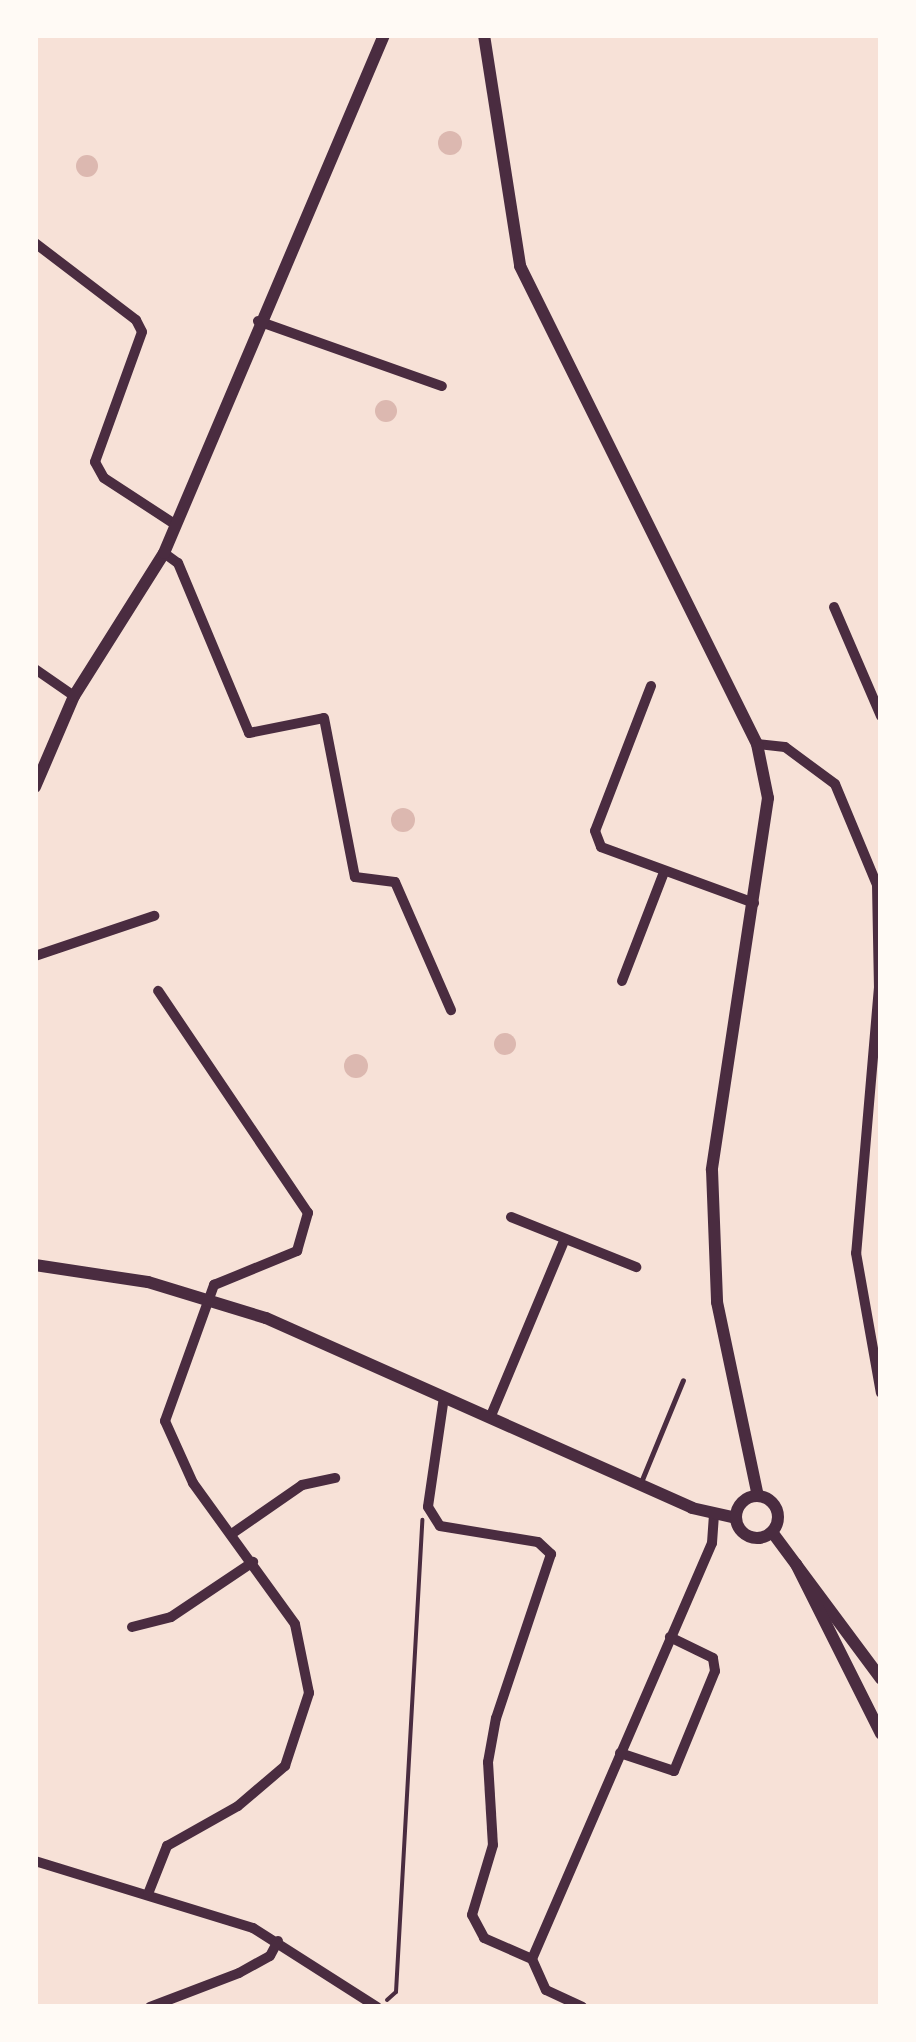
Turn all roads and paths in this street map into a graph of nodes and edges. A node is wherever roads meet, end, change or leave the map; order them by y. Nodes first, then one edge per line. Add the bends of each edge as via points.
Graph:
1 (384, 35) edge
2 (484, 35) edge
3 (35, 243) edge
4 (257, 321) junction
5 (442, 386) dead end
6 (176, 524) junction
7 (164, 553) junction
8 (834, 607) dead end
9 (35, 669) edge
10 (652, 686) dead end
11 (74, 696) junction
12 (881, 716) edge
13 (756, 744) junction
14 (35, 787) edge
15 (664, 872) junction
16 (879, 884) edge
17 (754, 904) junction
18 (154, 916) dead end
19 (35, 956) edge
20 (622, 981) dead end
21 (158, 991) dead end
22 (451, 1010) dead end
23 (511, 1217) dead end
24 (565, 1239) junction
25 (35, 1265) edge
26 (636, 1267) dead end
27 (210, 1299) junction
28 (683, 1380) dead end
29 (881, 1392) edge
30 (444, 1397) junction
31 (490, 1418) junction
32 (336, 1478) dead end
33 (640, 1485) junction
34 (758, 1496) junction
35 (428, 1507) junction
36 (714, 1516) junction
37 (736, 1518) junction
38 (772, 1532) junction
39 (233, 1533) junction
40 (252, 1562) junction
41 (796, 1564) junction
42 (132, 1627) dead end
43 (670, 1637) junction
44 (881, 1679) edge
45 (881, 1734) edge
46 (620, 1753) junction
47 (35, 1860) edge
48 (148, 1894) junction
49 (278, 1941) junction
50 (532, 1959) junction
51 (150, 2007) edge
52 (378, 2007) edge
53 (582, 2007) edge

1 - 4 street
2 - 13 street via 520,266
3 - 6 street via 136,320 142,332 94,462 104,478
4 - 5 street
4 - 6 street
6 - 7 street
7 - 11 street
7 - 22 street via 178,563 249,733 324,718 354,876 395,882
8 - 12 street
9 - 11 street
10 - 15 street via 595,831 601,848
11 - 14 street
13 - 16 street via 785,746 835,784
13 - 17 street via 768,831
15 - 17 street
15 - 20 street
16 - 29 street via 880,987 856,1253
17 - 34 street via 718,1105 712,1230 716,1302
18 - 19 street
21 - 27 street via 308,1213 297,1251 219,1280
23 - 24 street
24 - 26 street
24 - 31 street
25 - 27 street
27 - 30 street
27 - 39 street via 165,1421 178,1459
28 - 33 lane
30 - 31 street
30 - 35 street
31 - 33 street
32 - 39 street via 302,1485
33 - 36 street
34 - 37 street
34 - 38 street via 775,1507
35 - 50 street via 460,1534 538,1542 550,1554 496,1718 488,1762 494,1845 472,1915 484,1938
35 - 52 path via 396,1992
36 - 37 street
36 - 43 street via 715,1537
37 - 38 street via 746,1536
38 - 41 street
39 - 40 street
40 - 42 street via 171,1617
40 - 48 street via 304,1646 300,1737 262,1790 167,1846
41 - 44 street
41 - 45 street
43 - 46 street
43 - 46 street via 713,1658 715,1671 674,1771
46 - 50 street
47 - 48 street
48 - 49 street
49 - 51 street via 270,1956 239,1973
49 - 52 street
50 - 53 street via 546,1990

